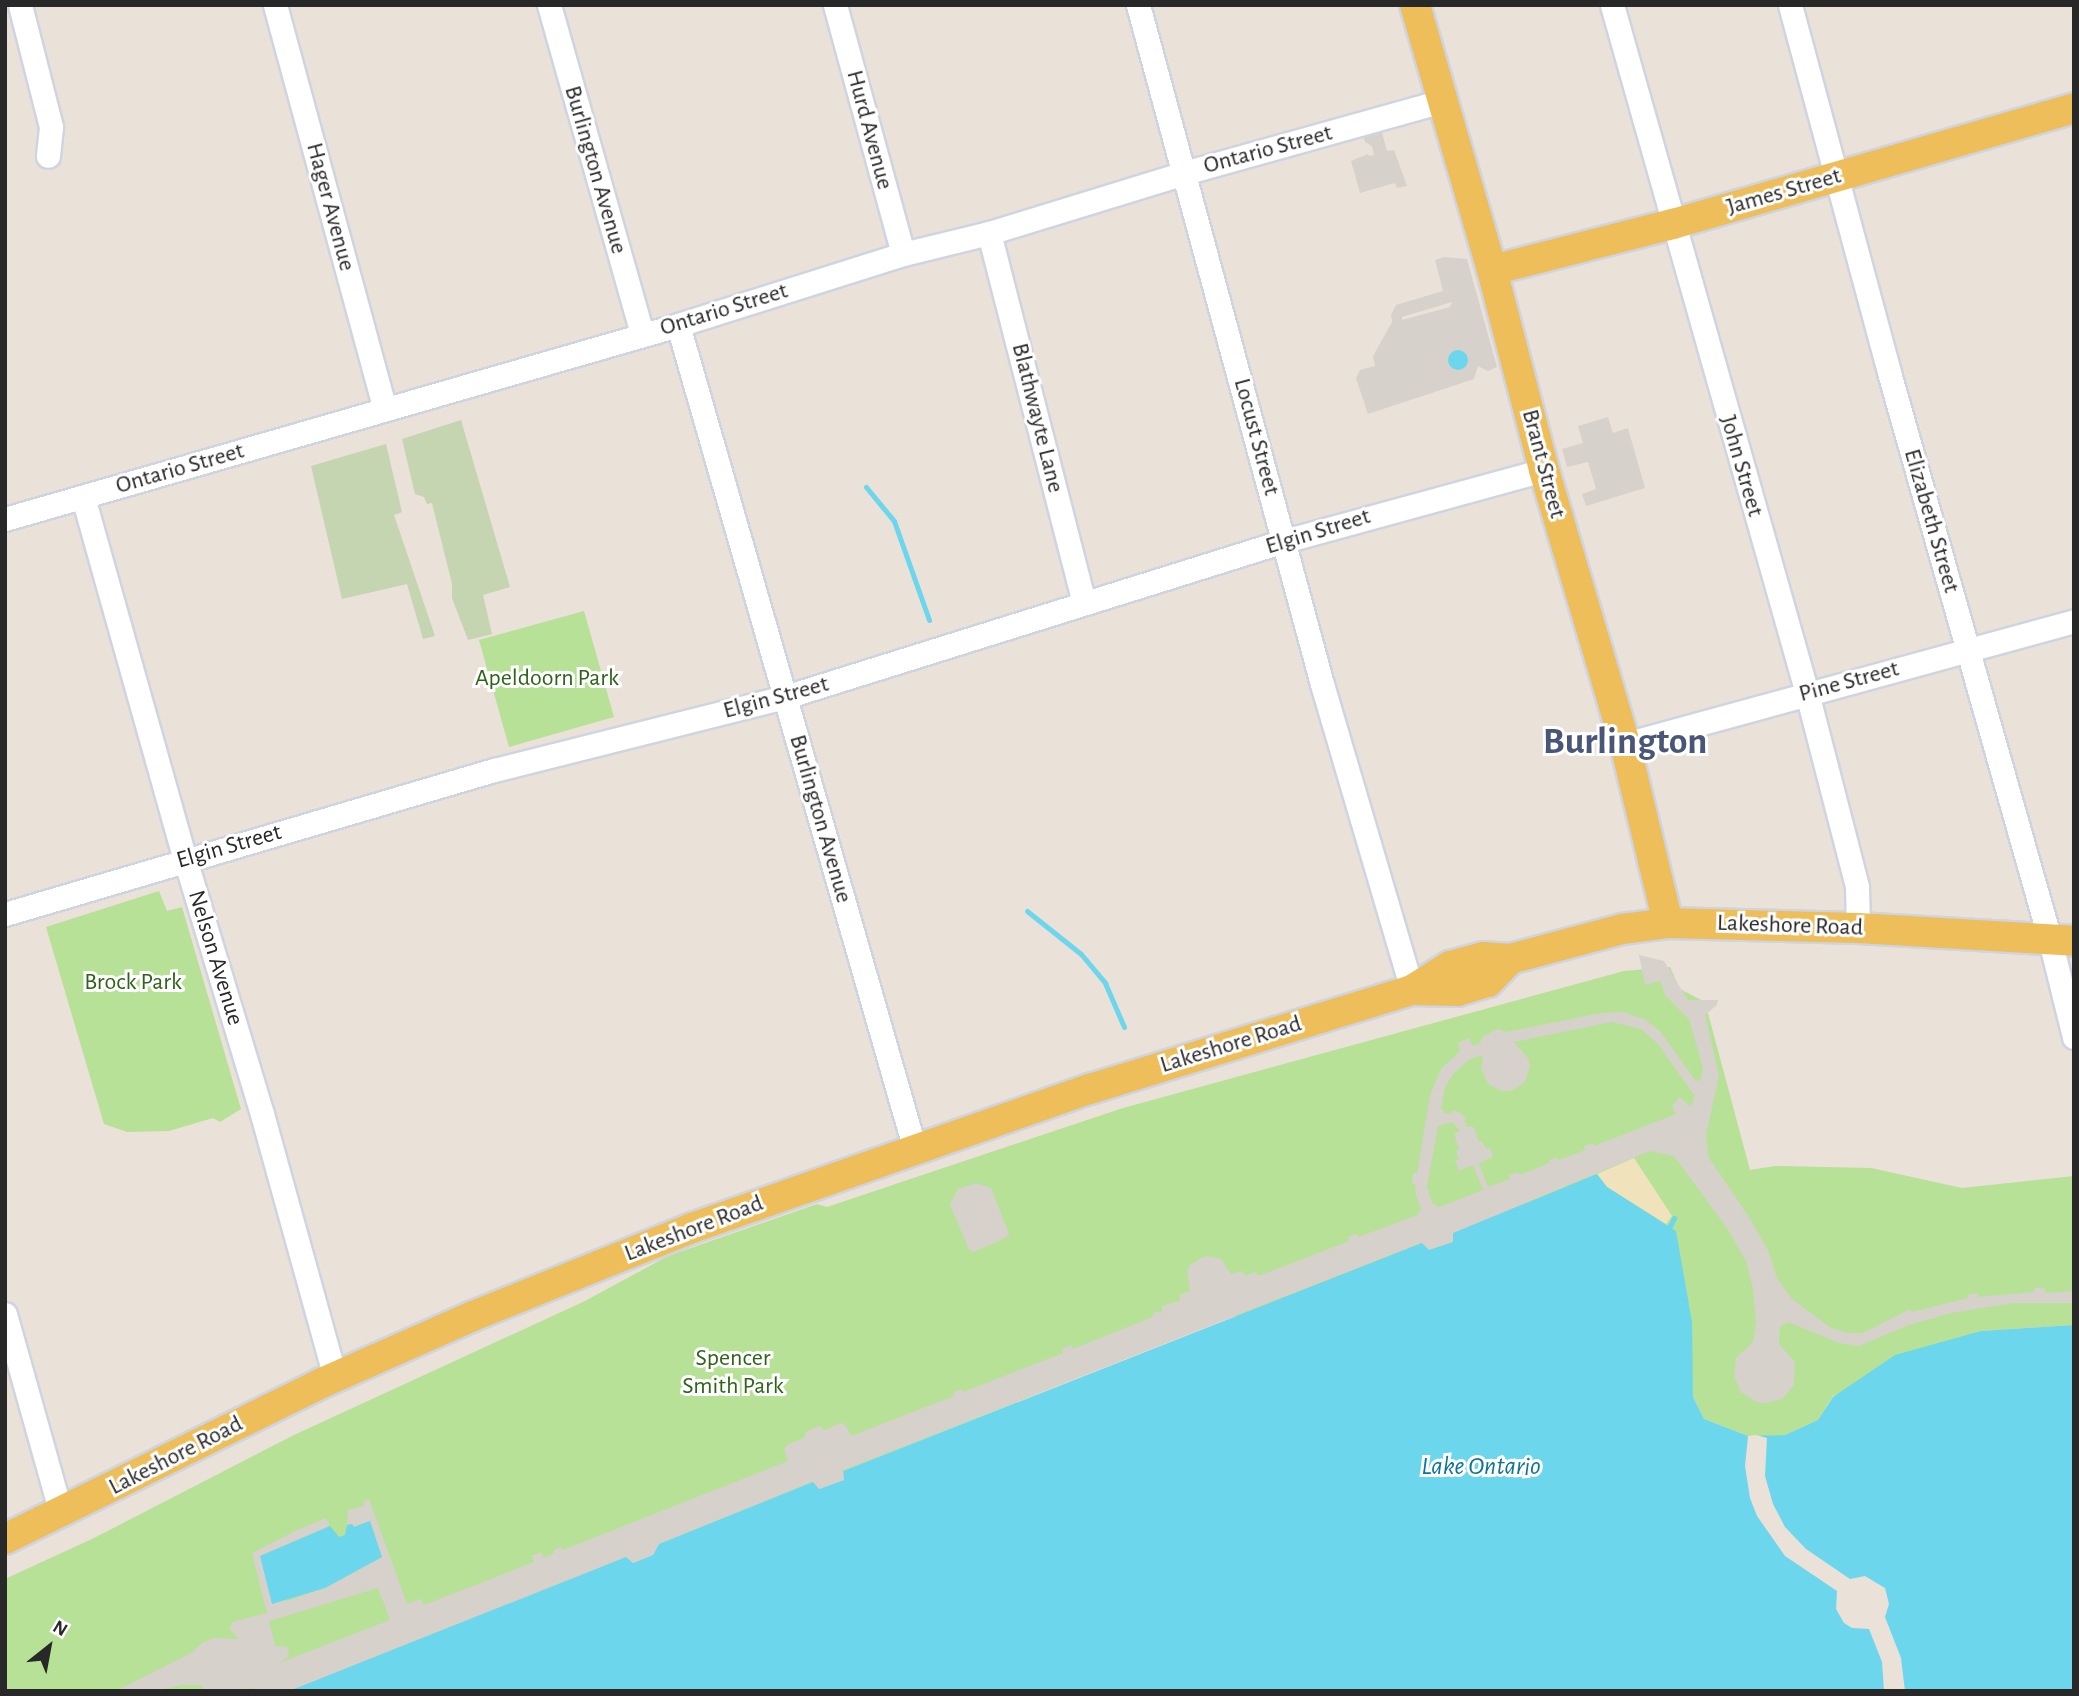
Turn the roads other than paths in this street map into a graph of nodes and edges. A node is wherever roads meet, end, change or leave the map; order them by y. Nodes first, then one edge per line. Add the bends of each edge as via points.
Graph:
1 (20, 5) edge
2 (275, 5) edge
3 (549, 5) edge
4 (835, 5) edge
5 (1138, 5) edge
6 (1415, 5) edge
7 (1612, 5) edge
8 (1790, 5) edge
9 (1442, 101) junction
10 (2074, 108) edge
11 (48, 156) dead end
12 (1184, 173) junction
13 (1838, 177) junction
14 (1673, 224) junction
15 (989, 233) junction
16 (903, 254) junction
17 (1492, 270) junction
18 (678, 325) junction
19 (642, 334) junction
20 (385, 409) junction
21 (1544, 470) junction
22 (83, 497) junction
23 (5, 519) edge
24 (1284, 541) junction
25 (1084, 603) junction
26 (2074, 621) edge
27 (1967, 649) junction
28 (1807, 694) junction
29 (785, 697) junction
30 (1625, 744) junction
31 (185, 859) junction
32 (5, 914) edge
33 (1668, 923) junction
34 (1858, 928) junction
35 (2062, 940) edge
36 (1412, 990) junction
37 (2074, 1037) edge
38 (915, 1150) junction
39 (5, 1314) edge
40 (335, 1377) junction
41 (61, 1513) junction
42 (5, 1539) edge

1 - 11 street via 51,127
2 - 20 street, Hager Avenue
3 - 19 street, Burlington Avenue
4 - 16 street, Hurd Avenue
5 - 12 street, Locust Street
6 - 9 main road, Brant Street
7 - 14 street, John Street
8 - 13 street, Elizabeth Street
9 - 12 street, Ontario Street
9 - 17 main road, Brant Street
10 - 13 main road, James Street
12 - 15 street, Ontario Street
12 - 24 street, Locust Street
13 - 14 main road, James Street
13 - 27 street, Elizabeth Street
14 - 17 main road, James Street
14 - 28 street, John Street
15 - 16 street, Ontario Street
15 - 25 street, Blathwayte Lane
16 - 18 street, Ontario Street
17 - 21 main road, Brant Street
18 - 19 street, Ontario Street
18 - 29 street, Burlington Avenue
19 - 20 street, Ontario Street
20 - 22 street, Ontario Street
21 - 24 street, Elgin Street
21 - 30 main road, Brant Street
22 - 23 street, Ontario Street
22 - 31 street, Nelson Avenue
24 - 25 street, Elgin Street
24 - 36 street, Locust Street
25 - 29 street, Elgin Street
26 - 27 street, Pine Street
27 - 28 street, Pine Street
27 - 35 street, Elizabeth Street
28 - 30 street, Pine Street
28 - 34 street, John Street via 1857,887
29 - 31 street, Elgin Street via 494,770
29 - 38 street, Burlington Avenue
30 - 33 main road, Brant Street
31 - 32 street, Elgin Street
31 - 40 street, Nelson Avenue
33 - 34 main road, Lakeshore Road
33 - 36 main road, Lakeshore Road via 1622,929 1510,959 1483,957 1450,966
34 - 35 main road, Lakeshore Road
35 - 37 street, Elizabeth Street
36 - 38 main road, Lakeshore Road via 1204,1052
38 - 40 main road, Lakeshore Road via 692,1228
39 - 41 street
40 - 41 main road, Lakeshore Road
41 - 42 main road, Lakeshore Road

